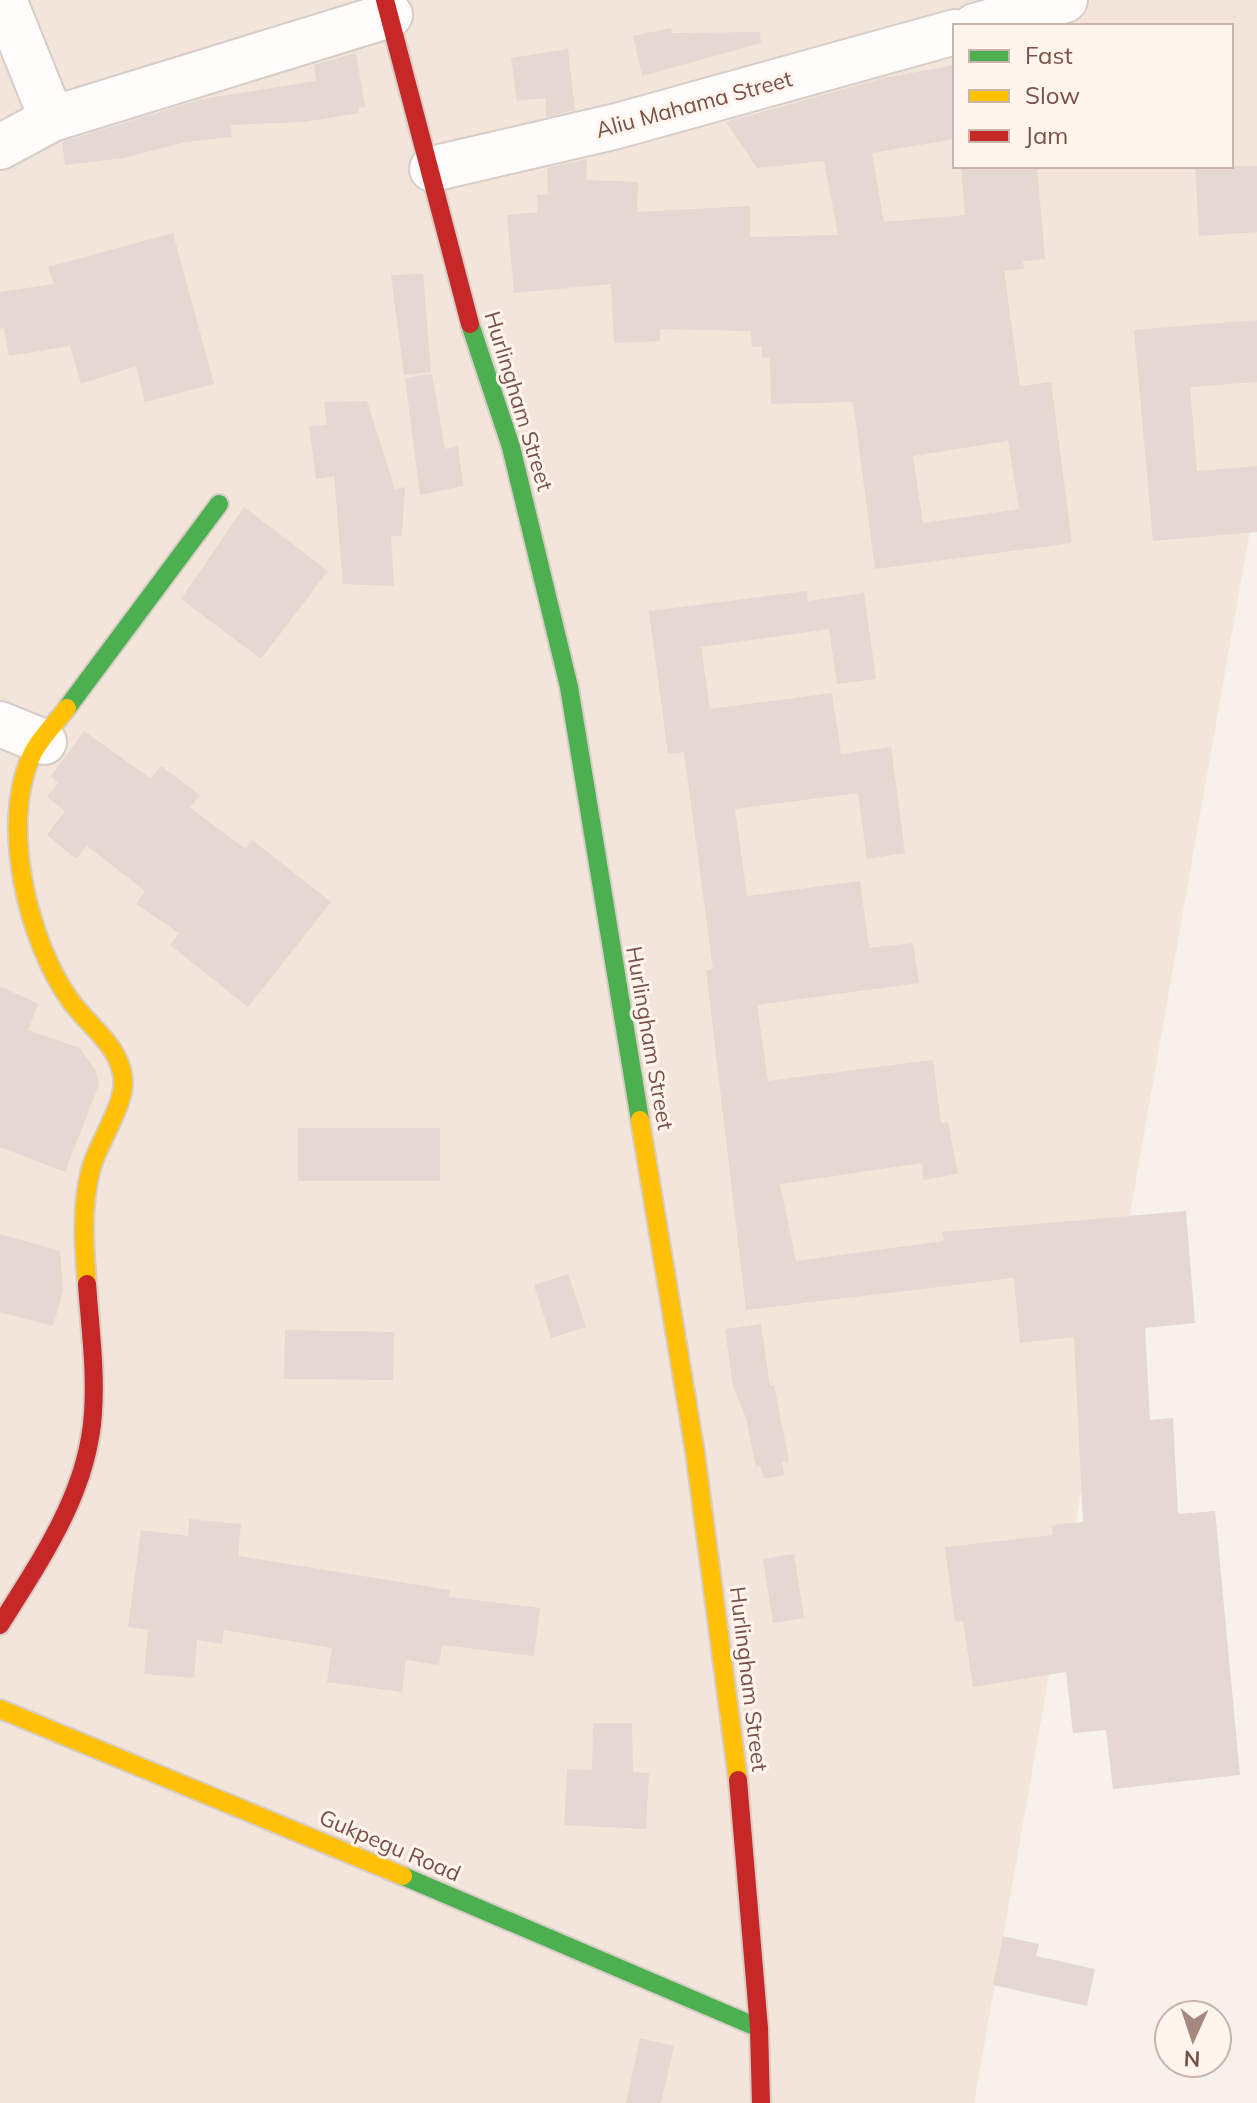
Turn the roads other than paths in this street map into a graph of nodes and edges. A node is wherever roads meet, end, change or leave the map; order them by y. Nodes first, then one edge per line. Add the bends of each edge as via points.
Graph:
1 (4, 0) edge
2 (1065, 0) edge
3 (388, 7) edge
4 (982, 24) edge
5 (953, 33) edge
6 (52, 119) junction
7 (0, 147) edge
8 (432, 169) junction
9 (219, 504) dead end
10 (0, 724) edge
11 (44, 742) junction
12 (0, 1625) edge
13 (0, 1709) edge
14 (759, 2028) junction
15 (761, 2103) edge

1 - 6 street
2 - 4 street
3 - 6 street
3 - 8 street, Hurlingham Street
5 - 8 street, Aliu Mahama Street via 617,126
6 - 7 street
8 - 14 street, Hurlingham Street via 471,326 511,447 569,687 695,1452 740,1793
9 - 11 street
10 - 11 street
11 - 12 street via 21,778 17,810 25,883 42,954 70,1000 120,1058 124,1089 94,1161 86,1197 94,1365 89,1446 71,1510
13 - 14 street, Gukpegu Road
14 - 15 street, Hurlingham Street

